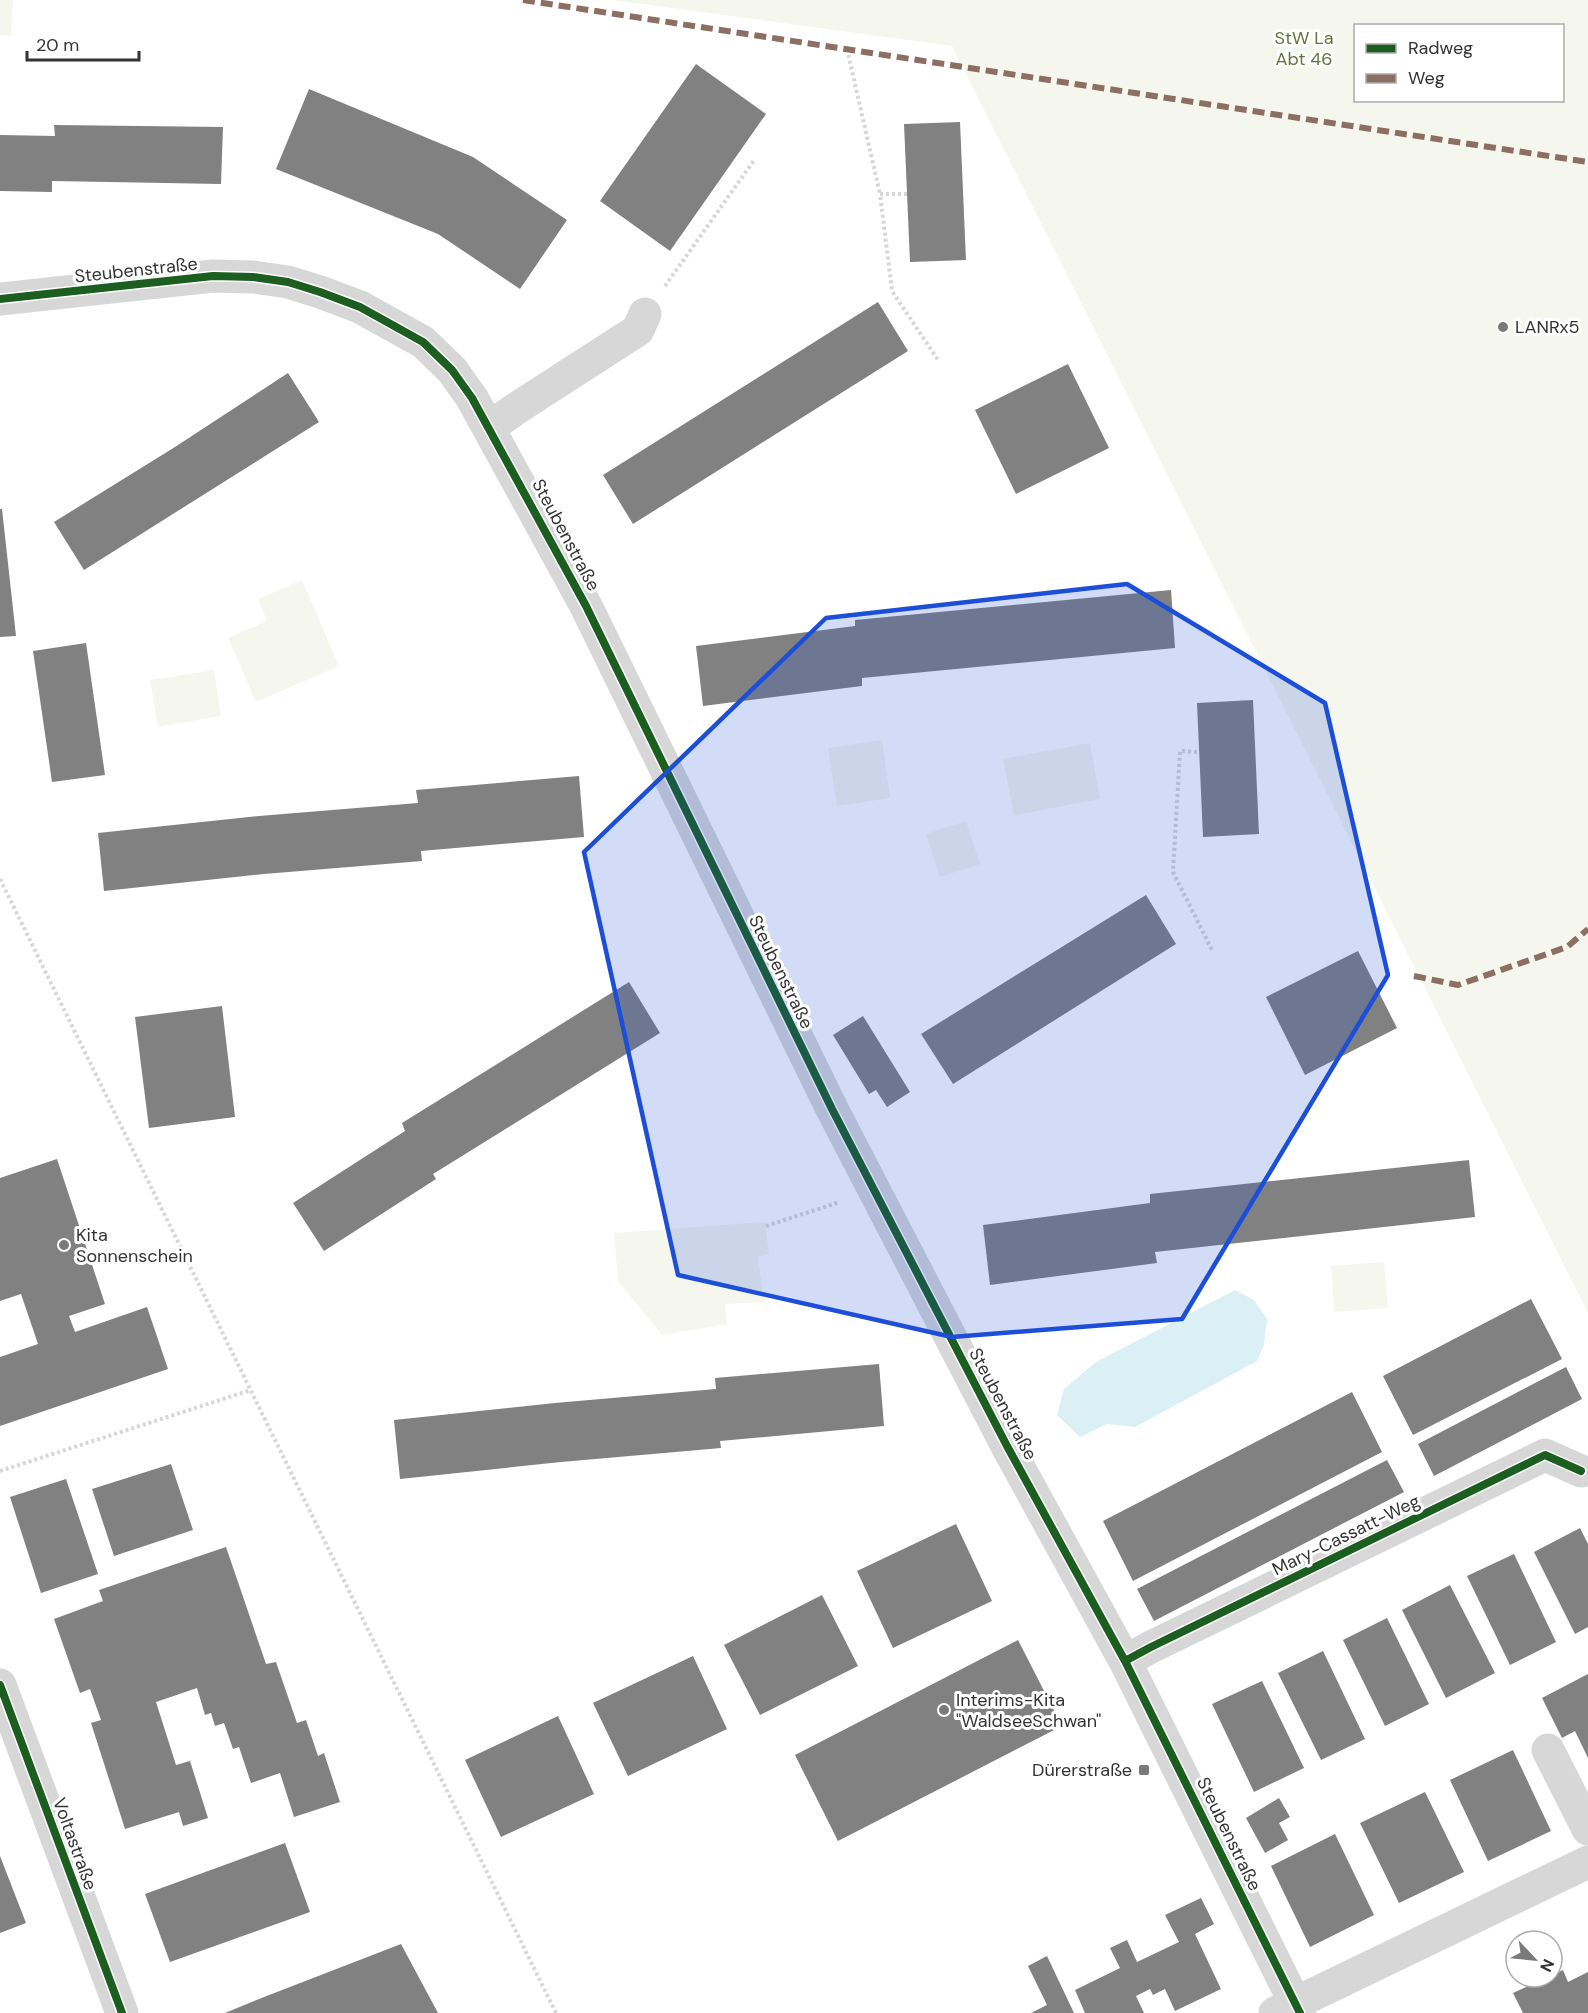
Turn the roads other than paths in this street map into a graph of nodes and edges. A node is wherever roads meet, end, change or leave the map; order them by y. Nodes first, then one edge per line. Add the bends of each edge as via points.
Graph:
1 (0, 299) edge
2 (645, 314) road end
3 (490, 428) junction
4 (1581, 1471) dead end
5 (1125, 1661) junction
6 (0, 1685) edge
7 (1548, 1750) dead end
8 (1588, 1829) edge
9 (1588, 1862) edge
10 (1290, 2010) edge
11 (122, 2013) edge

1 - 3 street, Steubenstraße via 213,276 288,282 360,307 423,342 452,370
2 - 3 street via 638,330
3 - 5 street, Steubenstraße via 586,606 832,1109 1007,1446
4 - 5 street, Mary-Cassatt-Weg via 1545,1455
5 - 10 street, Steubenstraße
6 - 11 street, Voltastraße
7 - 8 street
9 - 10 street

